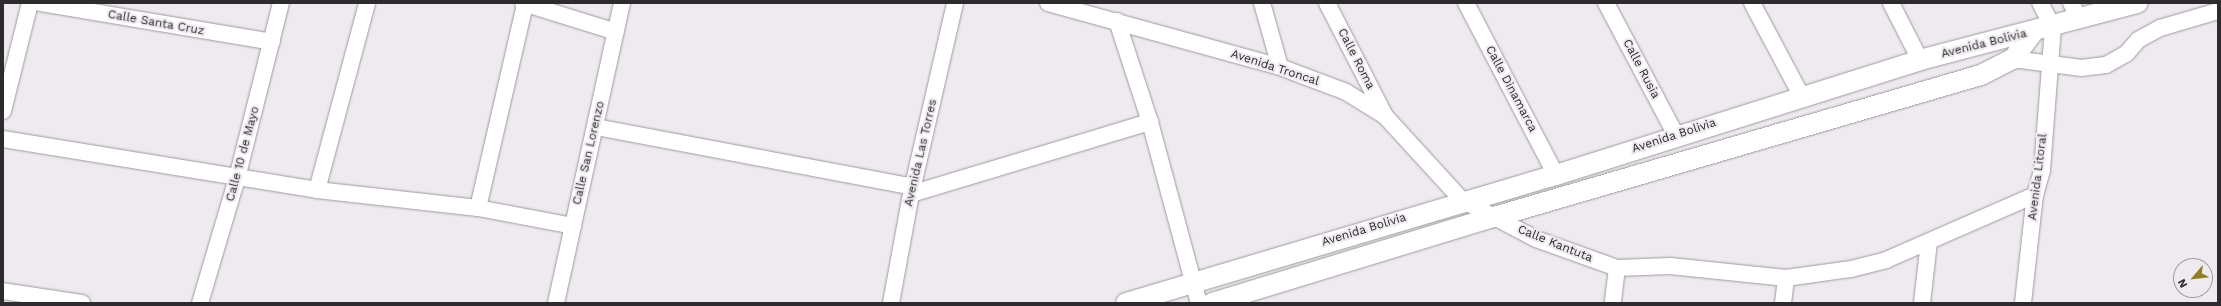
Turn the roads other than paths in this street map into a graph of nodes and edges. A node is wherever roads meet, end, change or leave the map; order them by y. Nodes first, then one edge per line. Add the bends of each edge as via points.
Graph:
1 (30, 3) edge
2 (40, 3) edge
3 (281, 3) edge
4 (367, 3) edge
5 (524, 3) edge
6 (622, 3) edge
7 (955, 3) edge
8 (1048, 3) edge
9 (1263, 3) edge
10 (1327, 3) edge
11 (1466, 3) edge
12 (1606, 3) edge
13 (1752, 3) edge
14 (1891, 3) edge
15 (2040, 3) edge
16 (2138, 3) edge
17 (2075, 11) edge
18 (2218, 11) edge
19 (1117, 21) junction
20 (2053, 28) junction
21 (616, 32) junction
22 (2033, 32) junction
23 (272, 42) junction
24 (2013, 59) junction
25 (1920, 60) junction
26 (2050, 64) junction
27 (1280, 67) junction
28 (1801, 95) junction
29 (3, 111) edge
30 (1385, 116) junction
31 (1150, 122) junction
32 (596, 127) junction
33 (1676, 134) junction
34 (3, 139) edge
35 (1556, 174) junction
36 (237, 178) junction
37 (317, 190) junction
38 (912, 190) junction
39 (2035, 195) junction
40 (1462, 200) junction
41 (478, 208) junction
42 (1494, 217) junction
43 (573, 226) junction
44 (1929, 242) junction
45 (1617, 268) junction
46 (1786, 278) junction
47 (1193, 283) junction
48 (3, 291) edge
49 (82, 303) edge
50 (200, 303) edge
51 (556, 303) edge
52 (891, 303) edge
53 (1126, 303) edge
54 (1199, 303) edge
55 (1212, 303) edge
56 (1613, 303) edge
57 (1783, 303) edge
58 (1922, 303) edge
59 (2023, 303) edge

1 - 29 street
2 - 23 street, Calle Santa Cruz
3 - 23 street, Calle 10 de Mayo
4 - 37 street
5 - 21 street
5 - 41 street
6 - 21 street, Calle San Lorenzo
7 - 38 street, Avenida Las Torres
8 - 19 street, Avenida Troncal
9 - 27 street
10 - 30 street, Calle Roma
11 - 35 street, Calle Dinamarca
12 - 33 street, Calle Rusia
13 - 28 street
14 - 25 street
15 - 20 street
16 - 17 street
17 - 20 street
18 - 26 street via 2160,28 2138,40 2126,54 2106,65 2081,68
19 - 27 street, Avenida Troncal
19 - 31 street
20 - 22 street
20 - 26 street, Avenida Litoral
21 - 32 street, Calle San Lorenzo
22 - 24 street, Avenida Bolivia
22 - 25 street, Avenida Bolivia
23 - 36 street, Calle 10 de Mayo
24 - 26 street
24 - 42 street, Avenida Bolivia via 1981,75
25 - 28 street, Avenida Bolivia
26 - 39 street, Avenida Litoral via 2042,170
27 - 30 street, Avenida Troncal via 1346,92
28 - 33 street, Avenida Bolivia
30 - 40 street, Avenida Troncal
31 - 38 street
31 - 47 street
32 - 38 street
32 - 43 street, Calle San Lorenzo
33 - 35 street, Avenida Bolivia
34 - 36 street
35 - 40 street, Avenida Bolivia
36 - 37 street
36 - 50 street, Calle 10 de Mayo
37 - 41 street
38 - 52 street, Avenida Las Torres
39 - 44 street
39 - 59 street, Avenida Litoral
40 - 42 street, Calle Kantuta
40 - 47 street, Avenida Bolivia
41 - 43 street
42 - 45 street, Calle Kantuta via 1536,239
42 - 55 street, Avenida Bolivia
43 - 51 street, Calle San Lorenzo
44 - 46 street via 1851,269
44 - 58 street
45 - 46 street via 1670,266
45 - 56 street
46 - 57 street
47 - 53 street, Avenida Bolivia
47 - 54 street
48 - 49 street

